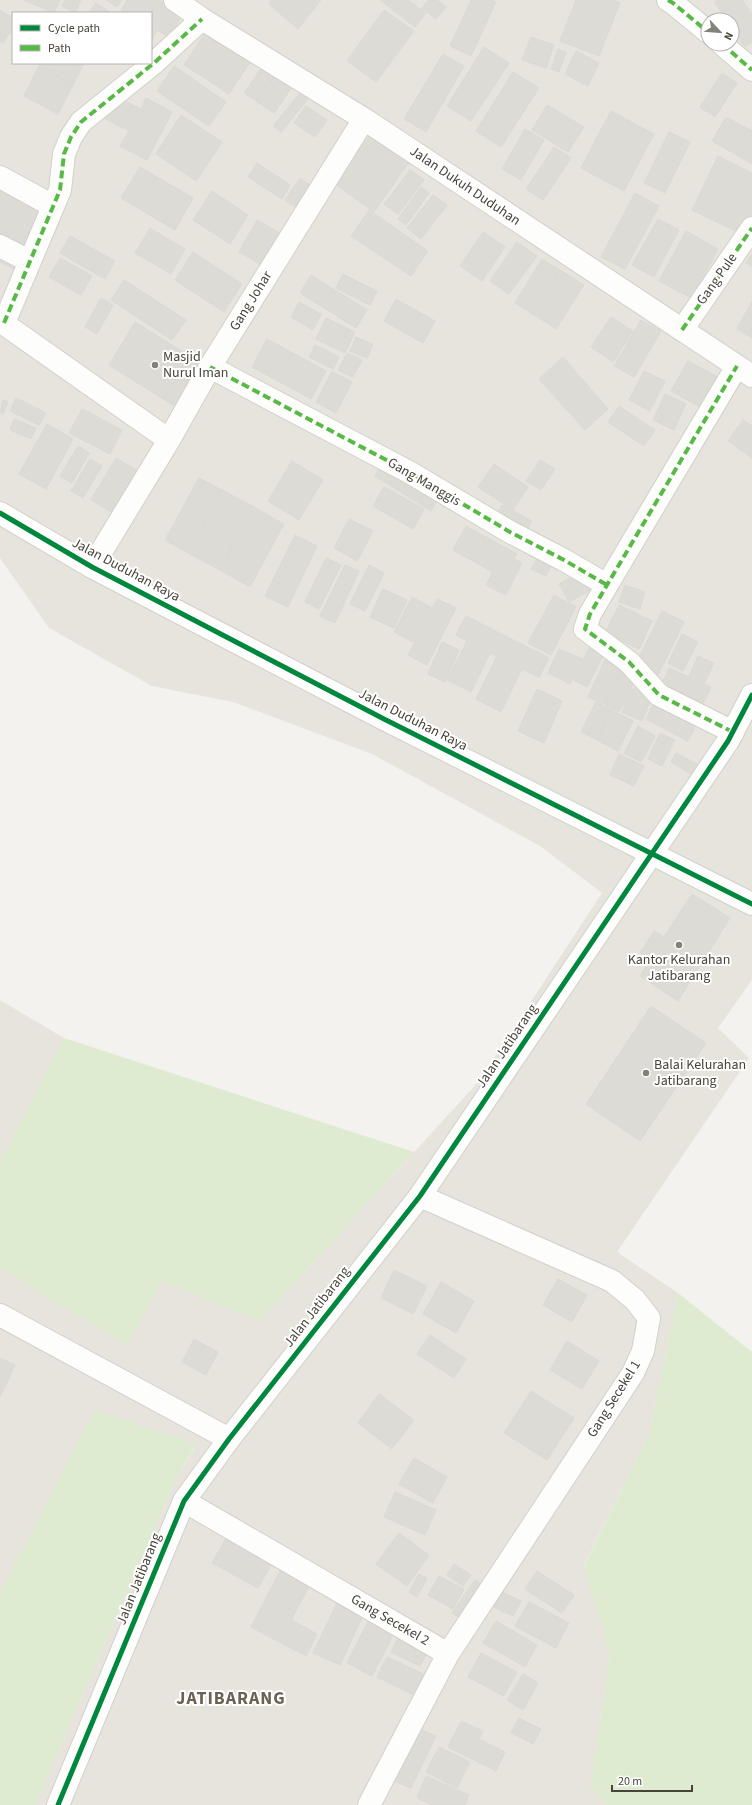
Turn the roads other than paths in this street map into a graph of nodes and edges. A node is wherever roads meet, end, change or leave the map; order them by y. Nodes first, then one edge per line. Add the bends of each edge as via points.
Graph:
1 (175, 0) edge
2 (668, 0) edge
3 (202, 19) junction
4 (700, 25) edge
5 (731, 52) edge
6 (752, 70) edge
7 (364, 119) junction
8 (0, 177) edge
9 (53, 206) junction
10 (752, 228) edge
11 (0, 246) edge
12 (29, 261) junction
13 (2, 322) edge
14 (682, 330) junction
15 (210, 367) junction
16 (744, 371) edge
17 (169, 440) junction
18 (0, 513) edge
19 (92, 567) junction
20 (607, 585) junction
21 (752, 696) edge
22 (733, 732) junction
23 (651, 854) junction
24 (752, 904) edge
25 (420, 1196) junction
26 (0, 1315) edge
27 (229, 1439) junction
28 (184, 1501) junction
29 (448, 1654) junction
30 (58, 1805) edge
31 (369, 1805) edge

1 - 3 street, Jalan Dukuh Duduhan
2 - 4 street
3 - 7 street, Jalan Dukuh Duduhan
3 - 9 street via 154,63 81,122 64,154 60,190
5 - 6 street
7 - 14 street, Jalan Dukuh Duduhan
7 - 15 street, Gang Johar
8 - 9 street
9 - 12 street
10 - 14 street, Gang Pule
11 - 12 street
12 - 13 street
13 - 17 street
14 - 16 street, Jalan Dukuh Duduhan
15 - 17 street, Gang Johar
15 - 20 street, Gang Manggis via 409,472 510,532
16 - 20 street
17 - 19 street, Gang Johar
18 - 19 street, Jalan Duduhan Raya
19 - 23 street, Jalan Duduhan Raya
20 - 22 street via 590,614 585,629 629,662 660,695
21 - 22 street
22 - 23 street
23 - 24 street
23 - 25 street, Jalan Jatibarang
25 - 27 street, Jalan Jatibarang
25 - 29 street, Gang Secekel 1 via 612,1281 635,1300 648,1318 643,1351 633,1373
26 - 27 street
27 - 28 street, Jalan Jatibarang
28 - 29 street, Gang Secekel 2
28 - 30 street, Jalan Jatibarang
29 - 31 street

